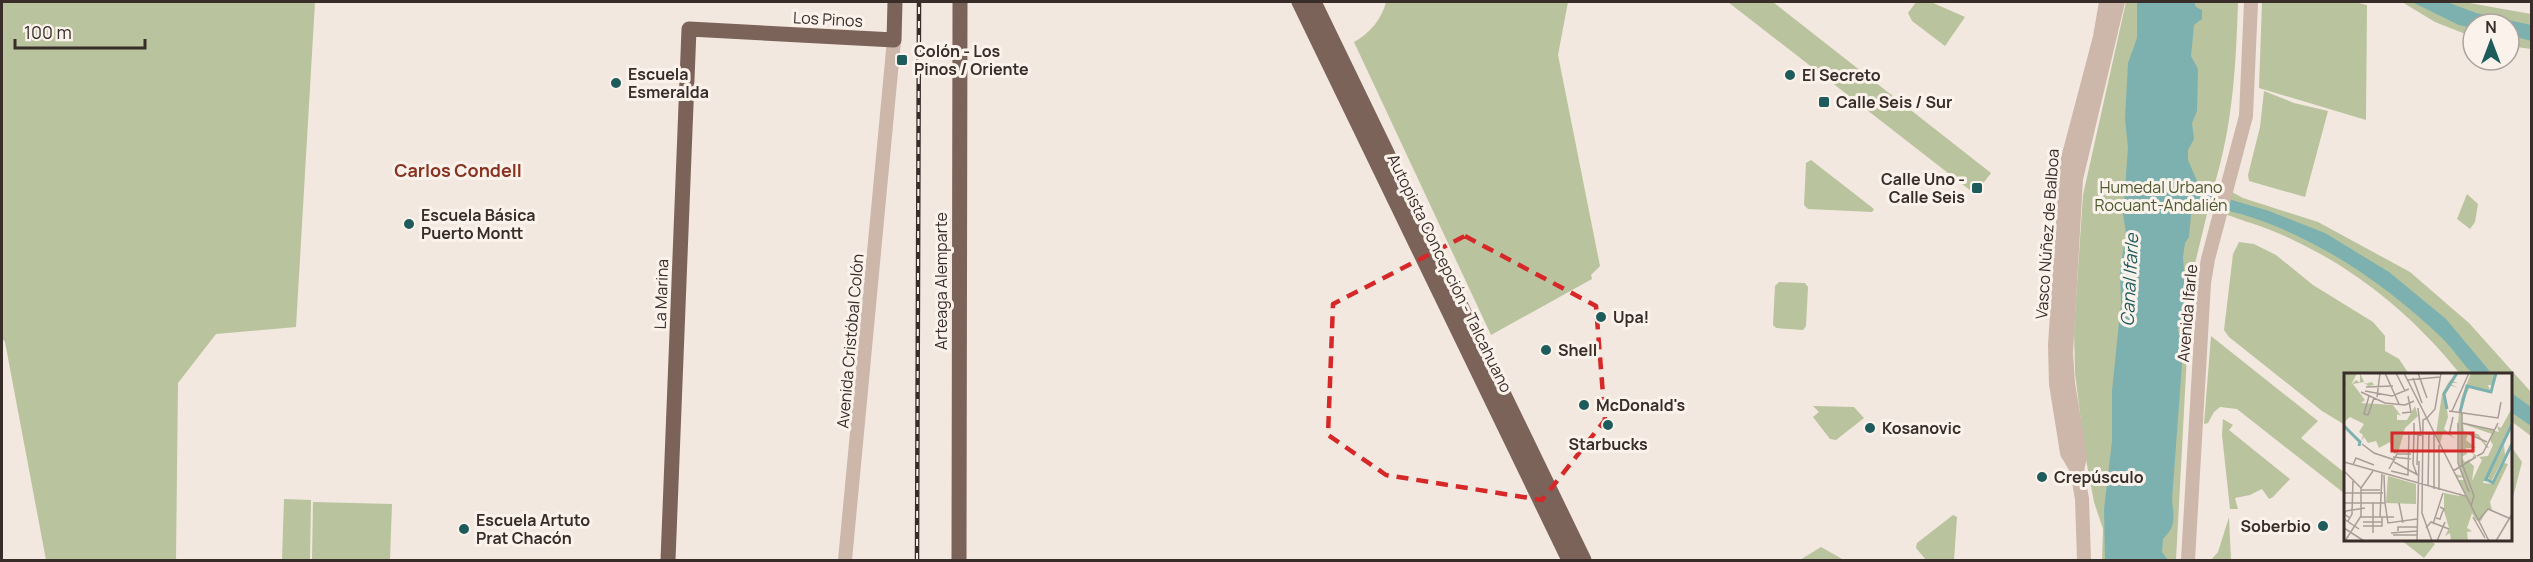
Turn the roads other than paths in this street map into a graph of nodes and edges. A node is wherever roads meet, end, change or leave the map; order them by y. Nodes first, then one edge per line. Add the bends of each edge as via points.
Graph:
1 (895, 2) edge
2 (960, 2) edge
3 (1299, 2) edge
4 (1314, 2) edge
5 (2106, 2) edge
6 (2118, 2) edge
7 (2251, 2) edge
8 (689, 29) joint
9 (894, 40) junction
10 (2076, 470) junction
11 (668, 561) edge
12 (845, 561) edge
13 (958, 561) edge
14 (1569, 561) edge
15 (1584, 561) edge
16 (2084, 561) edge
17 (2188, 561) edge

1 - 9 main road
2 - 13 main road, Arteaga Alemparte
3 - 14 main road, Autopista Concepción - Talcahuano
4 - 15 main road, Autopista Concepción - Talcahuano
5 - 10 street, Vasco Núñez de Balboa via 2068,150 2064,186 2055,360 2067,453
6 - 10 street, Vasco Núñez de Balboa via 2076,178 2066,353 2080,457
7 - 17 street, Avenida Ifarle via 2246,116 2204,283
8 - 9 main road, Los Pinos
8 - 11 main road, La Marina
9 - 12 street, Avenida Cristóbal Colón
10 - 16 street, Vasco Núñez de Balboa via 2084,513

